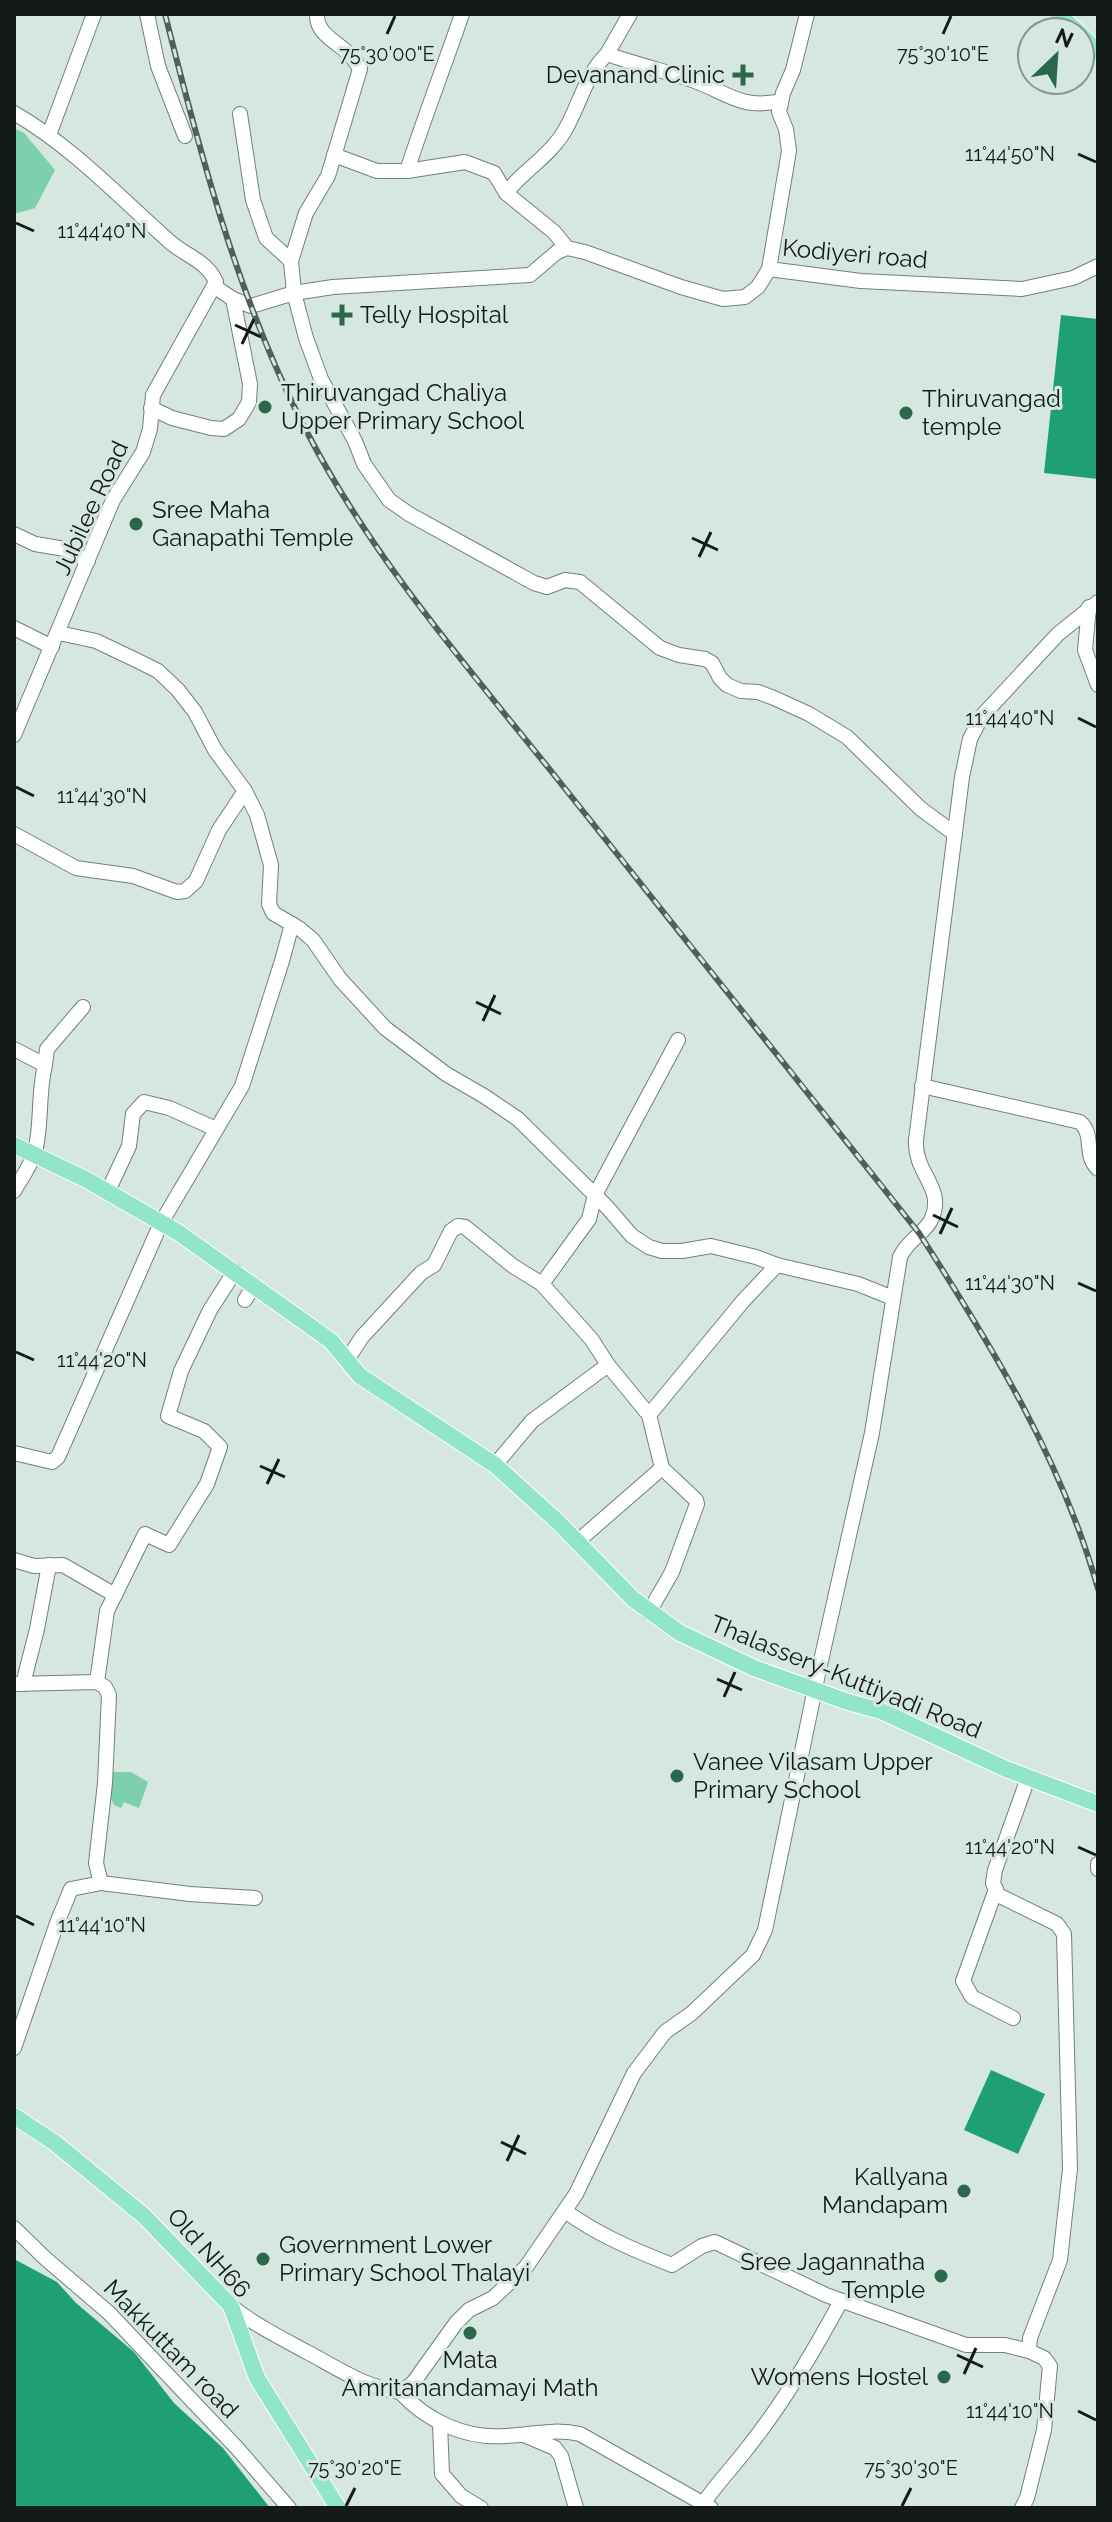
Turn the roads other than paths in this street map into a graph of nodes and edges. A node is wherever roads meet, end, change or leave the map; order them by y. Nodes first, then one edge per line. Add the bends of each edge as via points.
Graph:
1 (94, 14) edge
2 (147, 14) edge
3 (317, 14) edge
4 (462, 14) edge
5 (630, 14) edge
6 (807, 14) edge
7 (607, 54) junction
8 (781, 101) junction
9 (14, 113) edge
10 (240, 114) dead end
11 (49, 135) junction
12 (185, 136) dead end
13 (334, 155) junction
14 (407, 171) junction
15 (506, 193) junction
16 (567, 248) junction
17 (291, 261) junction
18 (1098, 266) edge
19 (769, 269) junction
20 (215, 287) junction
21 (294, 293) junction
22 (233, 299) junction
23 (151, 408) junction
24 (14, 534) edge
25 (88, 561) junction
26 (1094, 605) edge
27 (14, 628) edge
28 (59, 633) junction
29 (52, 647) junction
30 (1098, 685) edge
31 (14, 735) edge
32 (245, 791) junction
33 (14, 834) edge
34 (955, 834) junction
35 (292, 924) junction
36 (83, 1007) dead end
37 (678, 1040) dead end
38 (14, 1049) edge
39 (45, 1065) junction
40 (922, 1086) junction
41 (216, 1129) junction
42 (14, 1145) edge
43 (34, 1155) junction
44 (1098, 1169) edge
45 (14, 1191) edge
46 (108, 1191) junction
47 (595, 1195) junction
48 (161, 1223) junction
49 (777, 1265) junction
50 (235, 1271) junction
51 (542, 1284) junction
52 (893, 1298) junction
53 (347, 1360) junction
54 (608, 1365) junction
55 (649, 1415) junction
56 (14, 1453) edge
57 (495, 1465) junction
58 (662, 1468) junction
59 (577, 1542) junction
60 (14, 1560) edge
61 (49, 1565) junction
62 (115, 1595) junction
63 (649, 1612) junction
64 (97, 1682) junction
65 (18, 1684) edge
66 (816, 1690) junction
67 (1028, 1778) junction
68 (1098, 1804) edge
69 (101, 1883) junction
70 (996, 1889) junction
71 (255, 1898) dead end
72 (1013, 2018) dead end
73 (14, 2048) edge
74 (14, 2116) edge
75 (565, 2211) junction
76 (14, 2228) edge
77 (841, 2301) junction
78 (231, 2306) junction
79 (1029, 2351) junction
80 (400, 2392) junction
81 (440, 2424) junction
82 (524, 2434) junction
83 (707, 2506) edge
84 (289, 2508) edge
85 (338, 2508) edge
86 (481, 2508) edge
87 (576, 2508) edge
88 (1022, 2508) edge

1 - 11 street
2 - 12 street via 158,66
3 - 13 street via 328,39 350,54 360,69
4 - 14 street
5 - 7 street
6 - 8 street, Kodiyeri road
7 - 8 street via 760,106
7 - 15 street via 586,83 560,138
8 - 19 street, Kodiyeri road via 789,151
9 - 11 street
10 - 17 street via 253,200 266,238
11 - 20 street via 174,246 206,266
13 - 14 street via 377,171
13 - 17 street via 306,213
14 - 15 street via 465,162 494,173
15 - 16 street
16 - 19 street via 723,299 745,297
16 - 21 street via 530,275
17 - 21 street
18 - 19 street, Kodiyeri road via 1073,278 1012,290 861,281
20 - 22 street
20 - 23 street, Jubilee Road via 153,395
21 - 22 street via 251,306
21 - 34 street via 321,379 364,464 389,500 534,583 547,587 565,580 580,582 660,648 705,659 727,685 809,714 847,737 921,809
22 - 23 street via 250,384 249,402 239,419 224,429 211,428
23 - 25 street, Jubilee Road via 143,452 113,500
24 - 25 street
25 - 28 street, Jubilee Road
26 - 30 street via 1085,650
26 - 34 street via 1058,634 982,716 970,739
27 - 29 street
28 - 29 street, Jubilee Road
28 - 32 street via 96,641 158,671 195,712
29 - 31 street, Jubilee Road
32 - 33 street via 219,830 196,881 185,891 76,868
32 - 35 street via 271,865 269,904 273,913
34 - 40 street
35 - 41 street via 242,1086
35 - 47 street via 313,940 385,1028 518,1119
36 - 39 street via 47,1049
37 - 47 street
38 - 39 street
39 - 43 street
40 - 44 street via 1080,1122
40 - 52 street via 915,1149 936,1195 931,1219 900,1257
41 - 46 street via 144,1102 133,1114 129,1146
41 - 48 street
42 - 43 main road, Thalassery-Kuttiyadi Road
43 - 45 street
43 - 46 main road, Thalassery-Kuttiyadi Road
46 - 48 main road, Thalassery-Kuttiyadi Road
47 - 49 street via 649,1247 682,1251 711,1246
47 - 51 street via 589,1219
48 - 50 main road, Thalassery-Kuttiyadi Road
48 - 56 street via 58,1457 52,1462
49 - 52 street
49 - 55 street
50 - 53 main road, Thalassery-Kuttiyadi Road via 250,1292 302,1320
50 - 62 street via 181,1371 168,1416 204,1431 220,1447 207,1484 169,1545 145,1534
51 - 53 street via 458,1226 434,1265 362,1337
51 - 54 street
52 - 66 street via 872,1433
53 - 57 main road, Thalassery-Kuttiyadi Road via 360,1376
54 - 55 street
54 - 57 street via 532,1421
55 - 58 street
57 - 59 main road, Thalassery-Kuttiyadi Road
58 - 59 street
58 - 63 street via 697,1504 672,1572
59 - 63 main road, Thalassery-Kuttiyadi Road
60 - 61 street
61 - 62 street via 63,1565
61 - 65 street via 37,1629
62 - 64 street
63 - 66 main road, Thalassery-Kuttiyadi Road via 705,1647
64 - 65 street
64 - 69 street via 109,1695 96,1863
66 - 67 main road, Thalassery-Kuttiyadi Road via 881,1711
66 - 75 street via 765,1930 753,1955 665,2032 634,2073
67 - 68 main road, Thalassery-Kuttiyadi Road
67 - 70 street via 995,1870
69 - 71 street
69 - 73 street via 71,1889
70 - 72 street via 963,1981 972,1997
70 - 79 street via 998,1895 1057,1924 1064,1934 1070,2169 1060,2260
74 - 78 main road, Old NH66 via 144,2216
75 - 77 street via 635,2251 672,2265 715,2242
75 - 80 street via 526,2267 493,2298 469,2310 413,2383
76 - 84 street, Makkuttam road via 109,2313
77 - 79 street via 966,2345
77 - 83 street via 791,2388 718,2481
78 - 80 street via 349,2375
78 - 85 main road, Old NH66 via 257,2378
79 - 88 street via 1050,2366 1044,2430
80 - 81 street
81 - 82 street via 484,2437
81 - 86 street via 442,2474 461,2496
82 - 83 street via 580,2434
82 - 87 street via 561,2456

